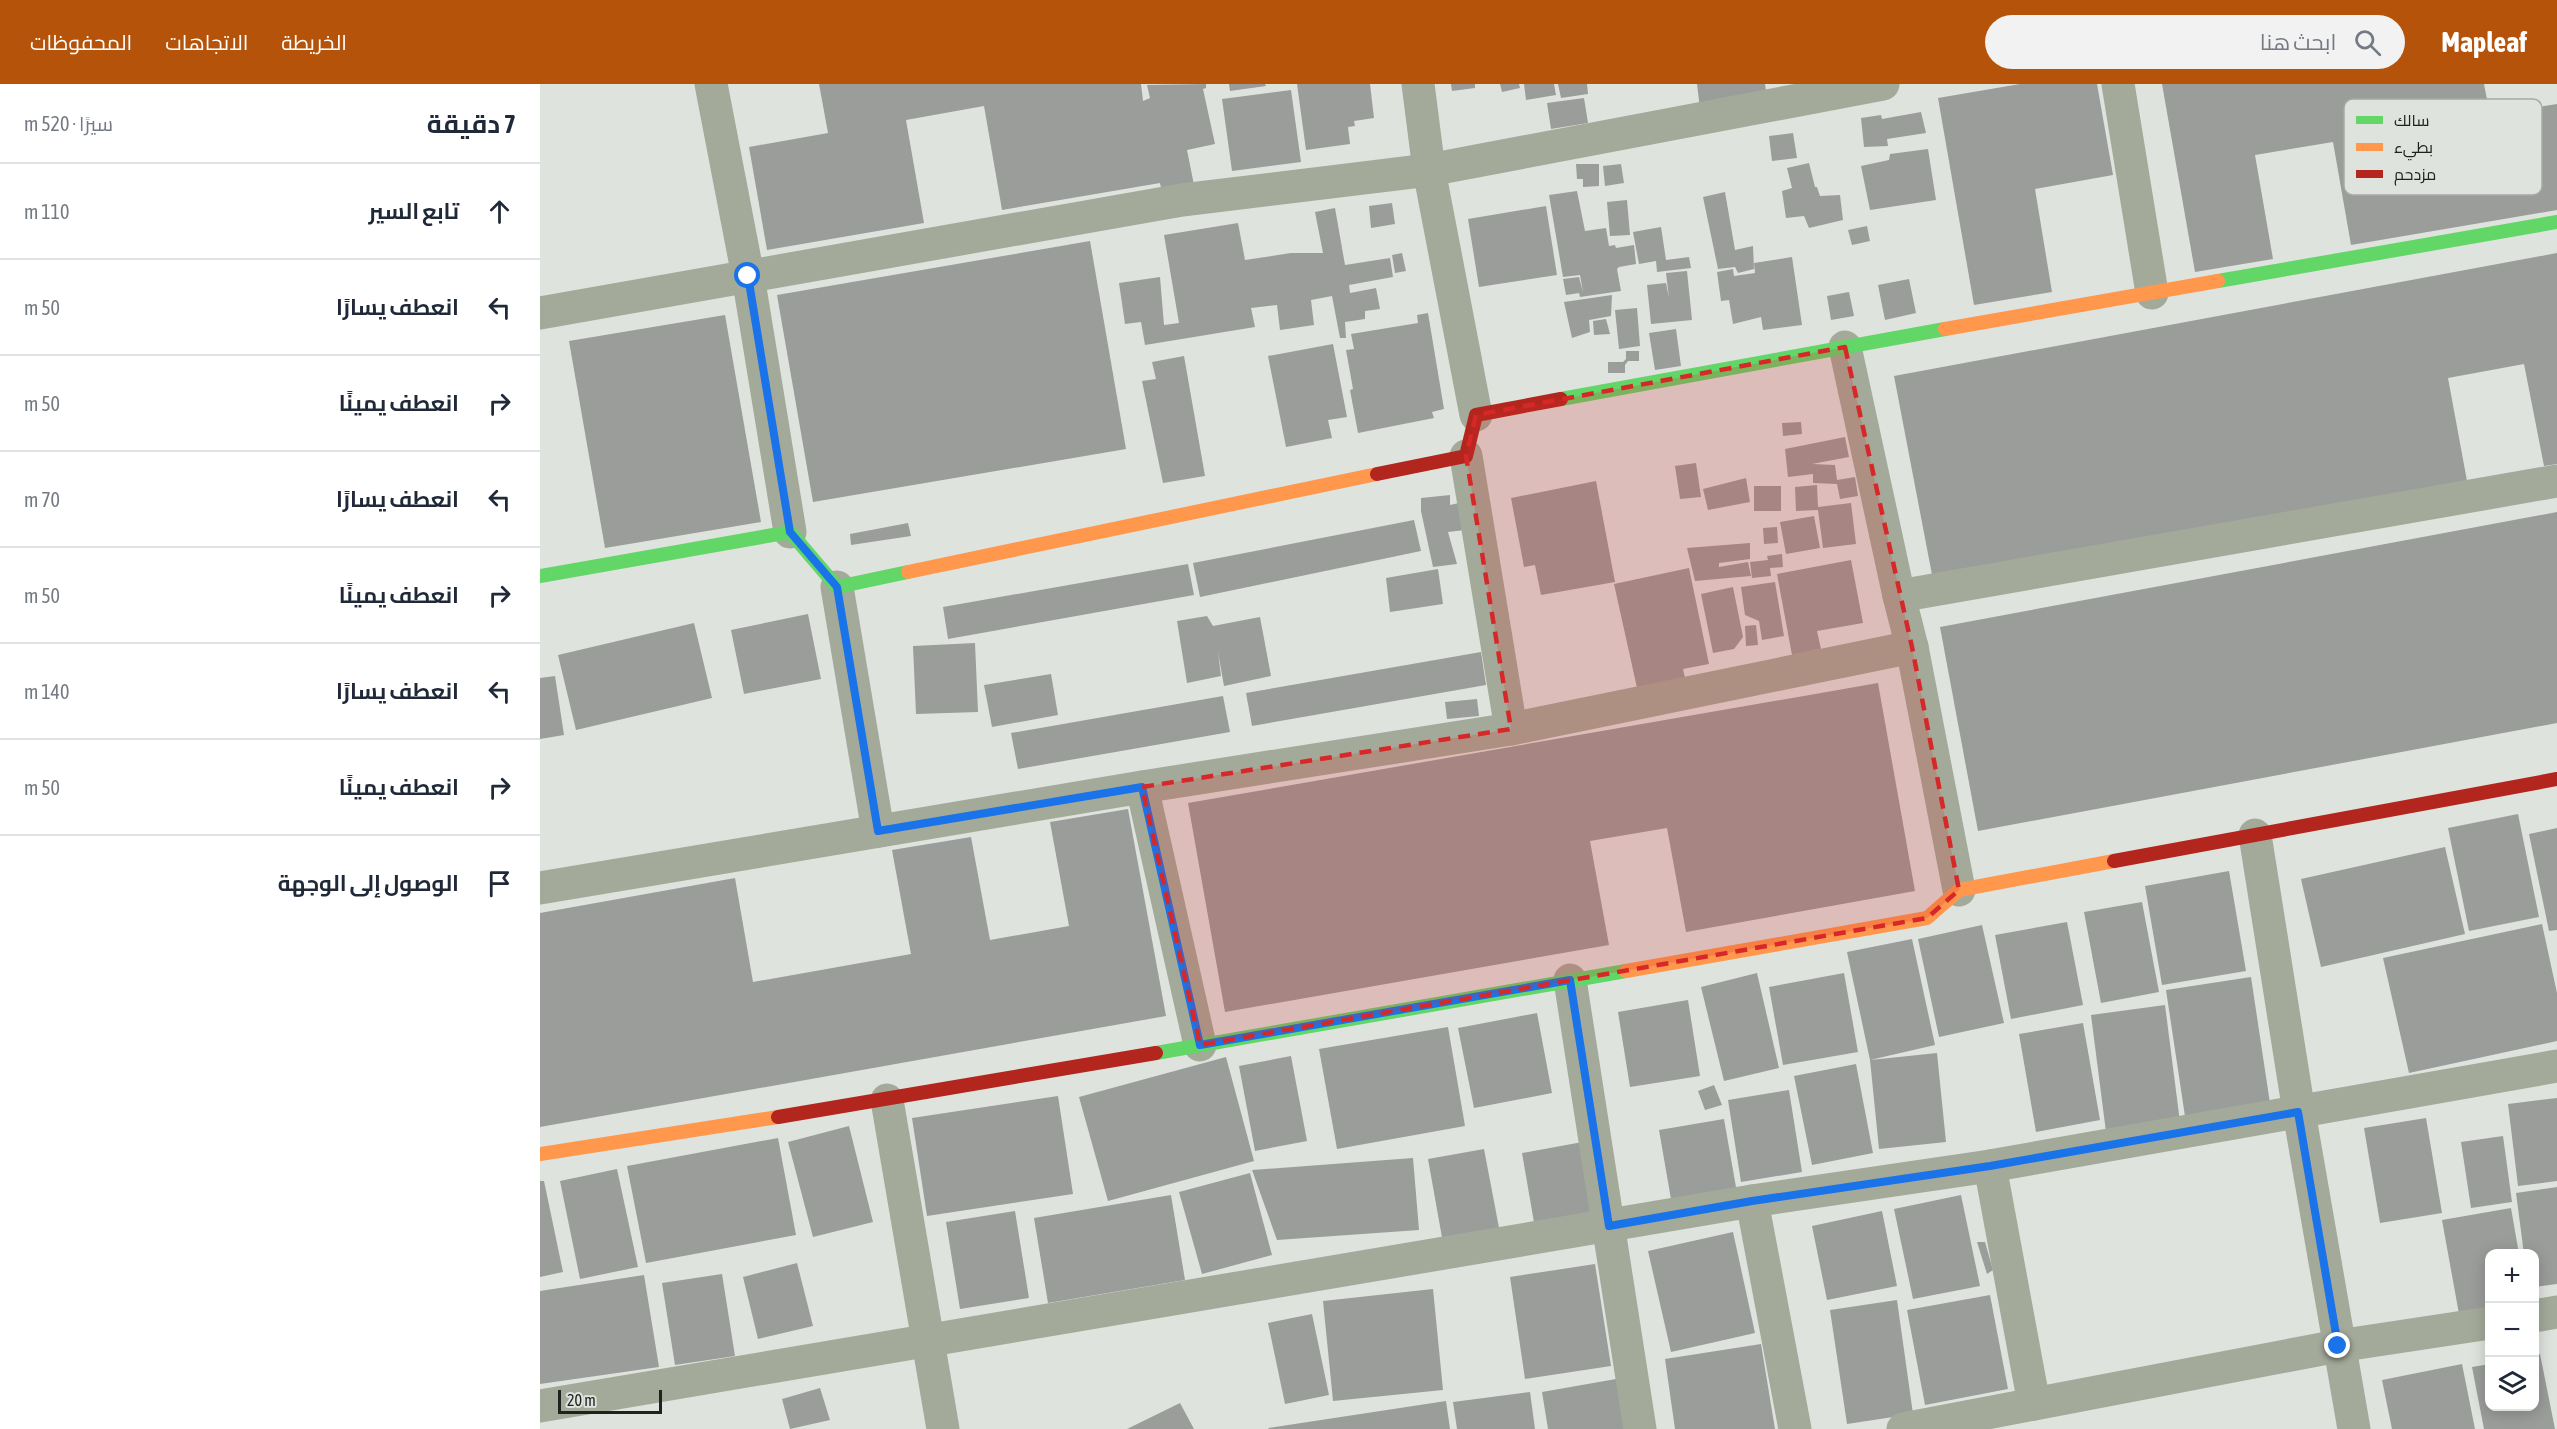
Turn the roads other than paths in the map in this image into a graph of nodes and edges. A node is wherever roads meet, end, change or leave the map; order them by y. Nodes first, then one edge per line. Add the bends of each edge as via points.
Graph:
1 (711, 84) edge
2 (1418, 84) edge
3 (1883, 84) edge
4 (2118, 84) edge
5 (1429, 170) junction
6 (2557, 222) edge
7 (748, 276) junction
8 (2152, 293) junction
9 (540, 313) edge
10 (1845, 347) junction
11 (1476, 416) junction
12 (1466, 456) junction
13 (2557, 481) edge
14 (790, 532) junction
15 (540, 576) edge
16 (837, 587) junction
17 (1899, 596) junction
18 (1912, 646) junction
19 (1511, 729) junction
20 (2557, 779) edge
21 (1142, 787) junction
22 (878, 831) junction
23 (2255, 835) junction
24 (540, 888) edge
25 (1959, 890) junction
26 (1570, 980) junction
27 (1200, 1045) junction
28 (2557, 1066) edge
29 (887, 1100) junction
30 (2298, 1112) junction
31 (540, 1154) edge
32 (1990, 1166) junction
33 (1752, 1201) junction
34 (1609, 1226) junction
35 (2557, 1312) edge
36 (2539, 1315) edge
37 (2485, 1324) edge
38 (928, 1340) junction
39 (2338, 1346) junction
40 (2034, 1404) junction
41 (540, 1406) edge
42 (943, 1429) edge
43 (1640, 1429) edge
44 (1795, 1429) edge
45 (1903, 1429) edge
46 (2354, 1429) edge

1 - 7 street
2 - 5 street
3 - 5 street
4 - 8 street
5 - 7 street via 1182,200
5 - 11 street
6 - 8 street
7 - 9 street
7 - 14 street
8 - 10 street
10 - 11 street
10 - 17 street
11 - 12 street
12 - 16 street
12 - 19 street
13 - 17 street
14 - 15 street
14 - 16 street
16 - 22 street
17 - 18 street
18 - 19 street
18 - 25 street
19 - 21 street
20 - 23 street
21 - 22 street
21 - 27 street
22 - 24 street
23 - 25 street
23 - 30 street
25 - 26 street via 1927,918
26 - 27 street
26 - 34 street
27 - 29 street
28 - 30 street
29 - 31 street
29 - 38 street
30 - 32 street
30 - 39 street
32 - 33 street
32 - 40 street
33 - 34 street
33 - 44 street
34 - 38 street
34 - 43 street
35 - 36 street
37 - 39 street
38 - 41 street
38 - 42 street
39 - 40 street
39 - 46 street
40 - 45 street

